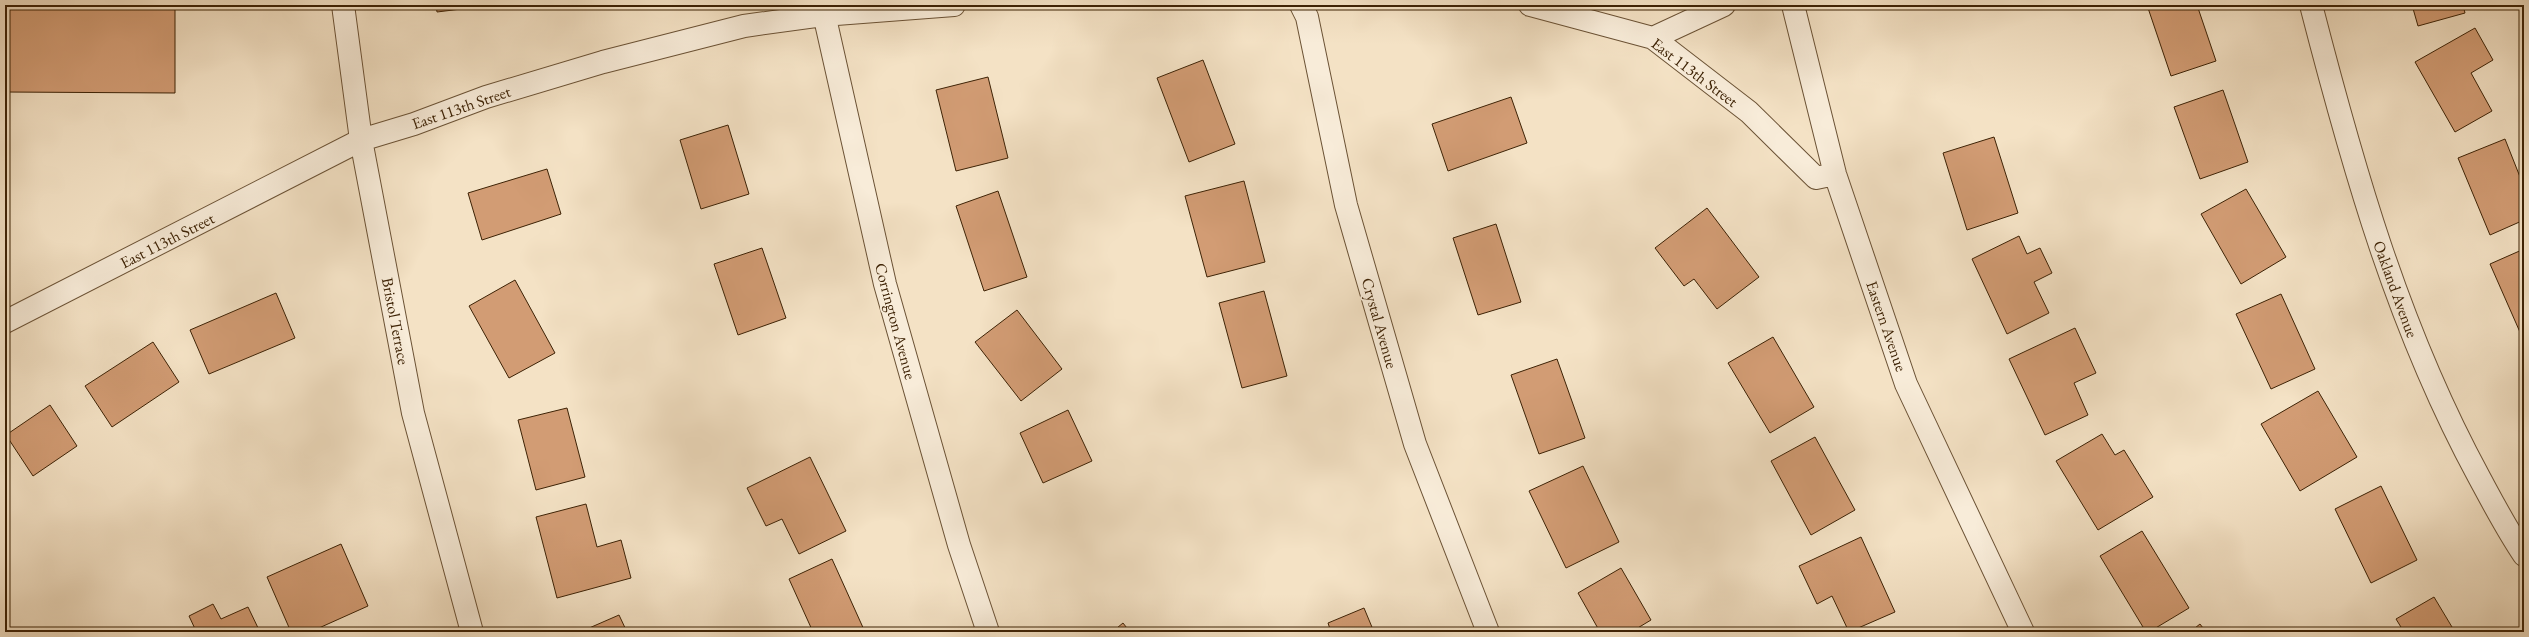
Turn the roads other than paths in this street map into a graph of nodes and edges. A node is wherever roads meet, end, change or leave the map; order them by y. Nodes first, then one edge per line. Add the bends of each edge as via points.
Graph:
1 (343, 5) edge
2 (954, 5) edge
3 (1301, 5) edge
4 (1530, 5) edge
5 (1724, 5) edge
6 (1793, 5) edge
7 (2311, 5) edge
8 (822, 10) edge
9 (1653, 38) junction
10 (361, 140) junction
11 (1835, 174) junction
12 (5, 322) edge
13 (2524, 555) edge
14 (472, 632) edge
15 (988, 632) edge
16 (1488, 632) edge
17 (2023, 632) edge

1 - 10 street, Bristol Terrace
2 - 8 street, East 113th Street
3 - 16 street, Crystal Avenue via 1307,17 1346,205 1415,444
4 - 9 street, East 113th Street
5 - 9 street
6 - 11 street, Eastern Avenue
7 - 13 street, Oakland Avenue via 2350,154 2406,321 2454,431
8 - 10 street, East 113th Street via 744,26 603,62 486,97 414,124
8 - 15 street, Corrington Avenue via 885,284 959,545
9 - 11 street, East 113th Street via 1749,112 1816,178
10 - 12 street, East 113th Street
10 - 14 street, Bristol Terrace via 413,413
11 - 17 street, Eastern Avenue via 1906,384

